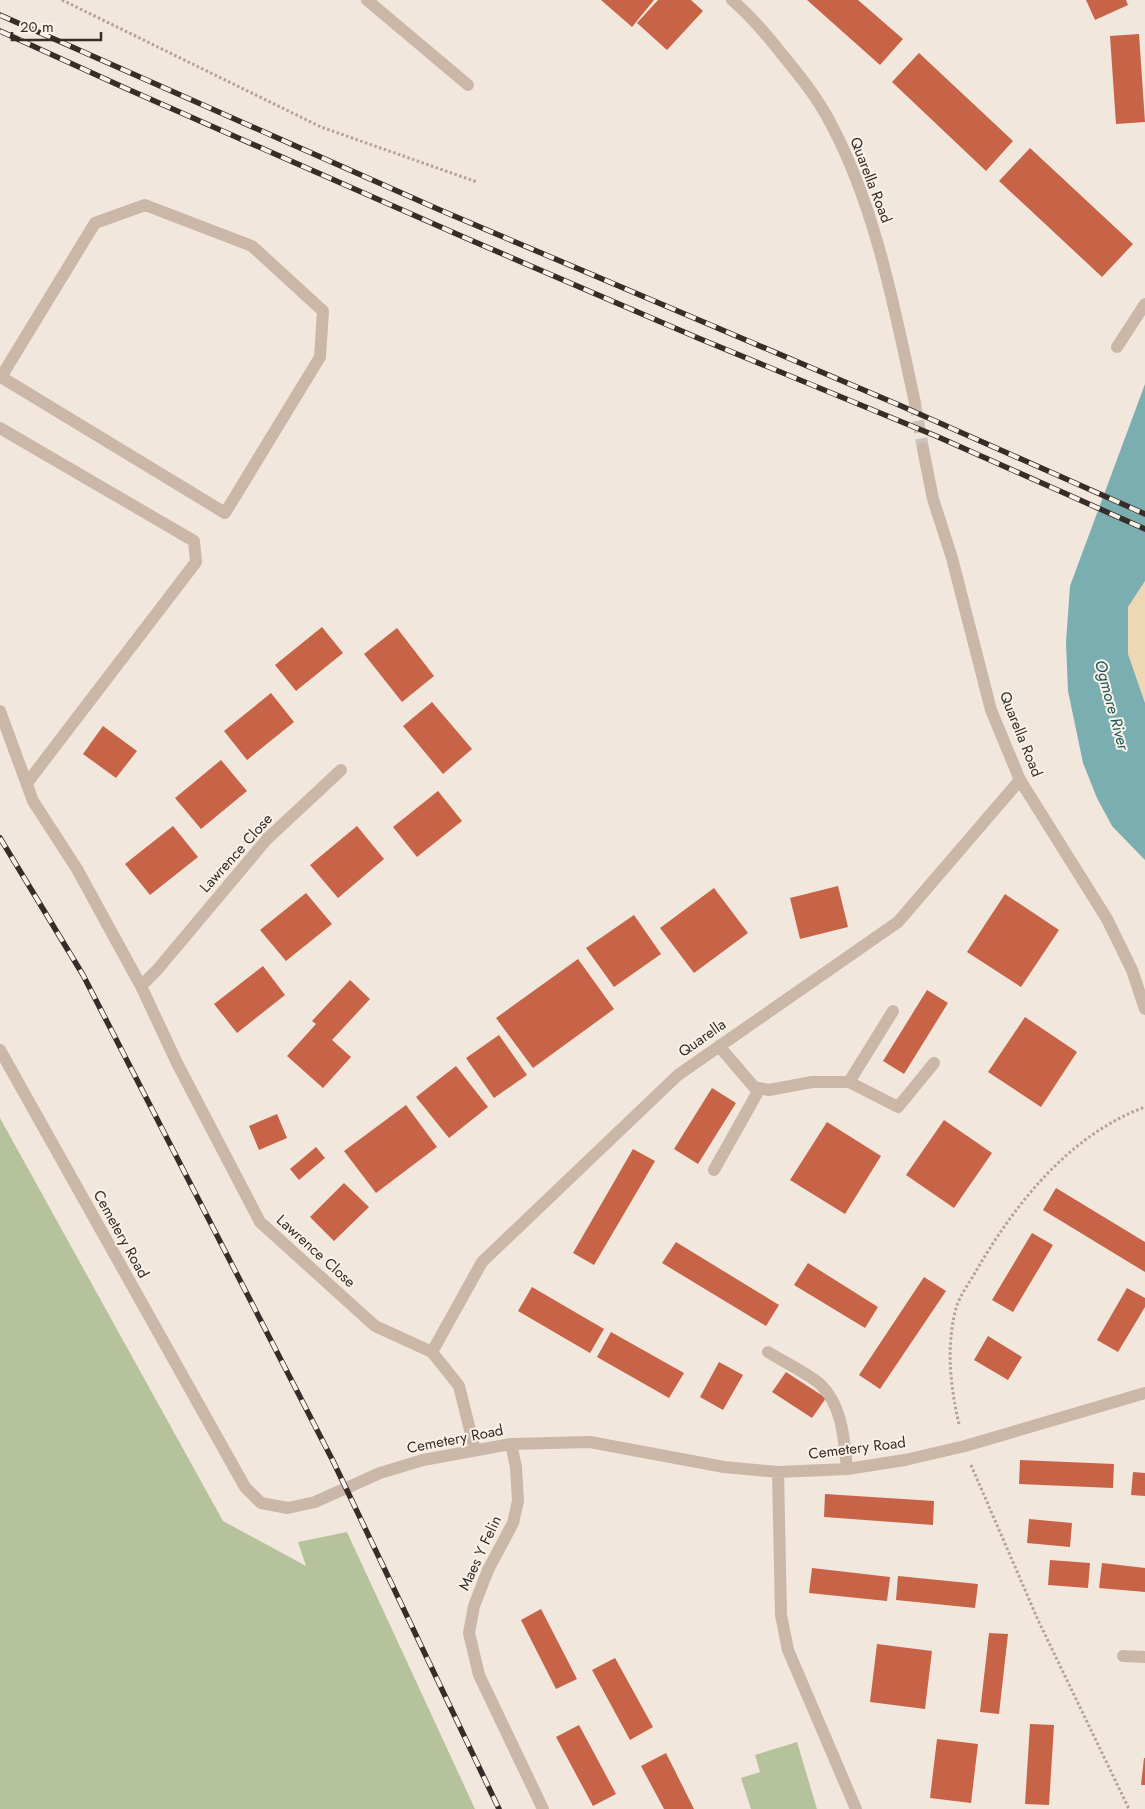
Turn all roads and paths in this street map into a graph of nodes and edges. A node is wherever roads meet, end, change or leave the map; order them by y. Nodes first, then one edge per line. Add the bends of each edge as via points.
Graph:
1 (62, 0) edge
2 (368, 0) edge
3 (732, 0) edge
4 (468, 86) dead end
5 (476, 182) dead end
6 (1145, 304) edge
7 (1117, 347) dead end
8 (0, 378) edge
9 (916, 403) tunnel mouth
10 (0, 428) edge
11 (923, 449) tunnel mouth
12 (0, 712) edge
13 (341, 770) dead end
14 (1020, 780) junction
15 (27, 783) junction
16 (141, 986) junction
17 (1145, 1009) edge
18 (892, 1011) dead end
19 (720, 1046) junction
20 (0, 1050) edge
21 (934, 1062) dead end
22 (849, 1082) junction
23 (760, 1088) junction
24 (1145, 1108) edge
25 (714, 1170) dead end
26 (432, 1352) junction
27 (768, 1352) dead end
28 (1145, 1393) edge
29 (959, 1424) dead end
30 (511, 1444) junction
31 (475, 1450) junction
32 (971, 1464) dead end
33 (847, 1469) junction
34 (778, 1472) junction
35 (1123, 1656) dead end
36 (1145, 1657) edge
37 (543, 1809) edge
38 (856, 1809) edge
39 (1129, 1809) edge

1 - 5 path via 321,127
2 - 4 street
3 - 9 street, Quarella Road via 750,15 805,83 831,124 857,182 874,234
6 - 7 street
8 - 8 street via 95,223 145,205 252,246 324,311 320,357 225,513
10 - 15 street via 194,541 196,562
11 - 14 street, Quarella Road via 933,499 952,558 991,710
12 - 15 street, Lawrence Close
13 - 16 street, Lawrence Close via 267,839
14 - 17 street, Quarella Road via 1107,919 1132,970
14 - 19 street, Quarella via 898,922
15 - 16 street, Lawrence Close via 34,801 77,869
16 - 26 street, Lawrence Close via 177,1063 260,1222 375,1326
18 - 22 street
19 - 23 street via 754,1087
19 - 26 street, Quarella via 678,1075 482,1262
20 - 31 street, Cemetery Road via 245,1487 261,1503 288,1508 315,1502 388,1471
21 - 22 street via 898,1107
22 - 23 street via 812,1082 769,1090
23 - 25 street
24 - 29 path via 1106,1125 1066,1155 1031,1192 989,1250 957,1305 952,1326 950,1378
26 - 31 street, Lawrence Close via 459,1386
27 - 33 street via 821,1384 832,1398 839,1415
28 - 33 street, Cemetery Road via 965,1446
30 - 31 street, Cemetery Road
30 - 34 street, Cemetery Road via 590,1442 724,1467
30 - 37 street, Maes Y Felin via 518,1501 513,1523 488,1570 474,1606 469,1633 479,1675
32 - 39 path via 1038,1620
33 - 34 street, Cemetery Road
34 - 38 street via 781,1615 788,1650
35 - 36 street

